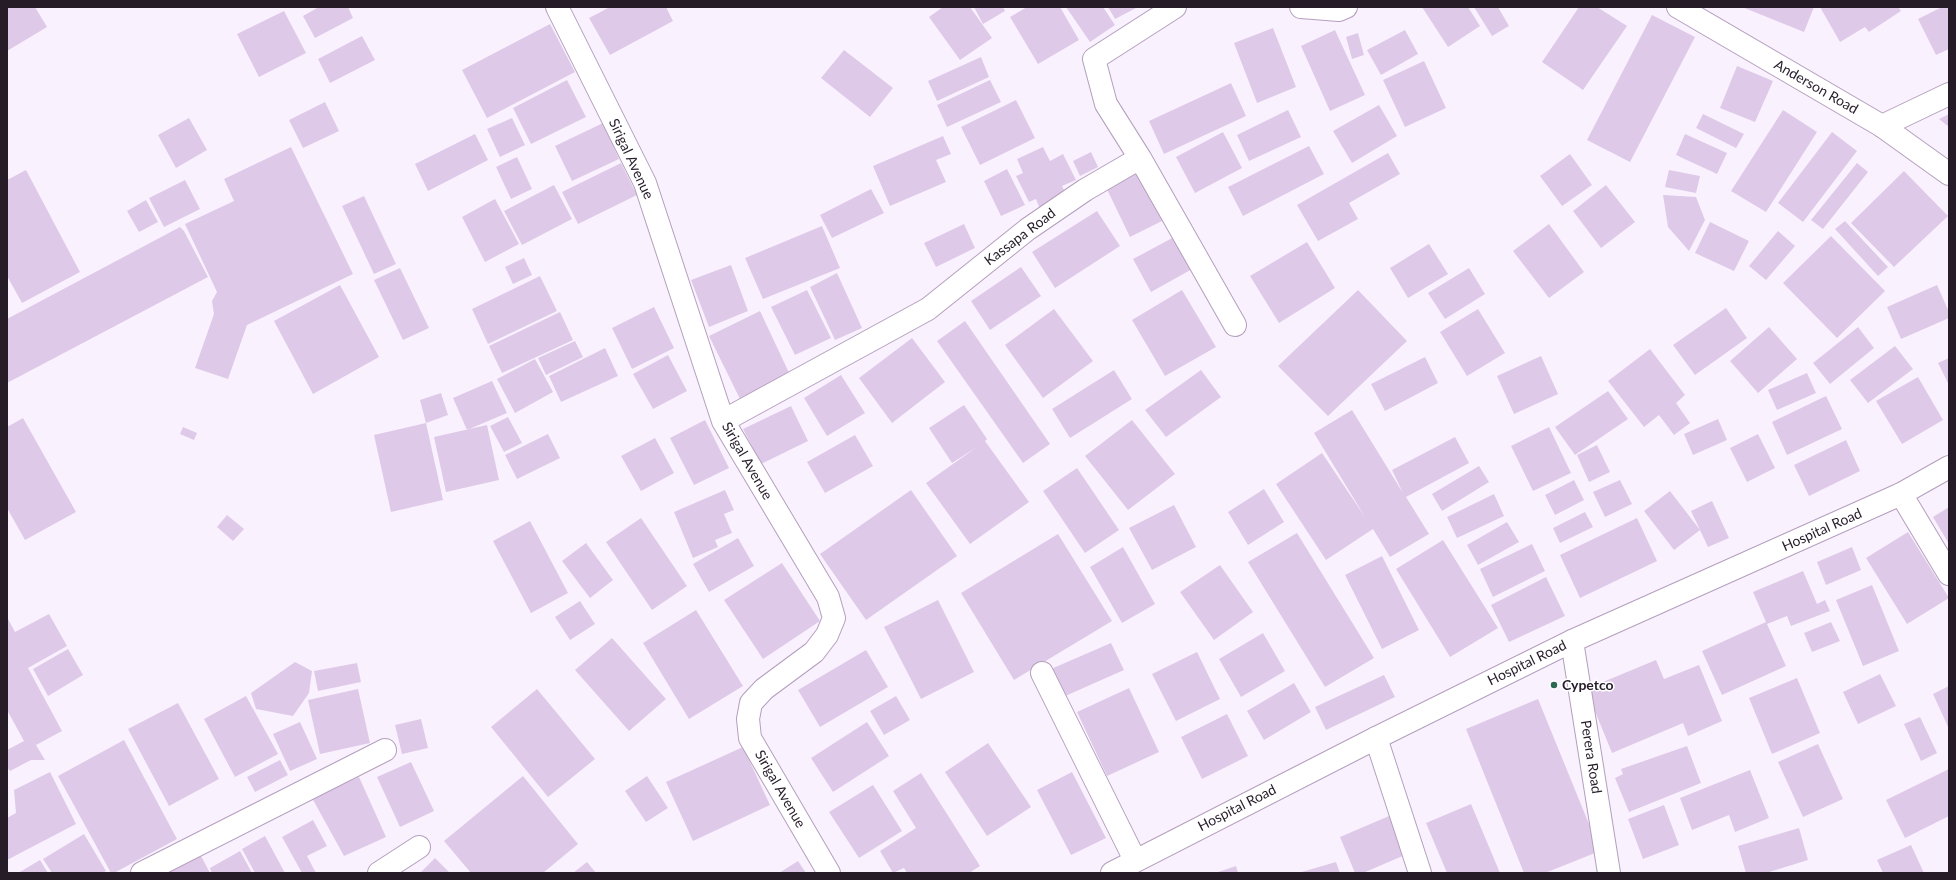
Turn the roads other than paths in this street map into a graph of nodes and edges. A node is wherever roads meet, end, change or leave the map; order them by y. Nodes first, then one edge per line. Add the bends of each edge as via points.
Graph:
1 (557, 7) edge
2 (1175, 7) edge
3 (1301, 7) edge
4 (1346, 7) edge
5 (1678, 7) edge
6 (1949, 94) edge
7 (1882, 126) junction
8 (1140, 158) junction
9 (1949, 174) edge
10 (1235, 325) dead end
11 (723, 421) junction
12 (1949, 467) edge
13 (1901, 494) junction
14 (1949, 574) edge
15 (1572, 641) junction
16 (1042, 673) dead end
17 (1376, 738) junction
18 (385, 750) dead end
19 (419, 847) dead end
20 (1135, 860) junction
21 (142, 873) edge
22 (379, 873) edge
23 (829, 873) edge
24 (1112, 873) edge
25 (1420, 873) edge
26 (1609, 873) edge

1 - 11 street, Sirigal Avenue via 645,183
2 - 8 street via 1094,59 1106,104
3 - 4 street via 1340,10
5 - 7 street, Anderson Road
6 - 7 street
7 - 9 street, Anderson Road
8 - 10 street
8 - 11 street, Kassapa Road via 1085,190 1028,229 928,309
11 - 23 street, Sirigal Avenue via 828,597 834,618 827,635 814,652 764,689 751,703 748,719 750,738
12 - 13 street, Hospital Road
13 - 14 street
13 - 15 street, Hospital Road
15 - 17 street, Hospital Road
15 - 26 street, Perera Road
16 - 20 street
17 - 20 street, Hospital Road
17 - 25 street
18 - 21 street
19 - 22 street
20 - 24 street, Hospital Road

